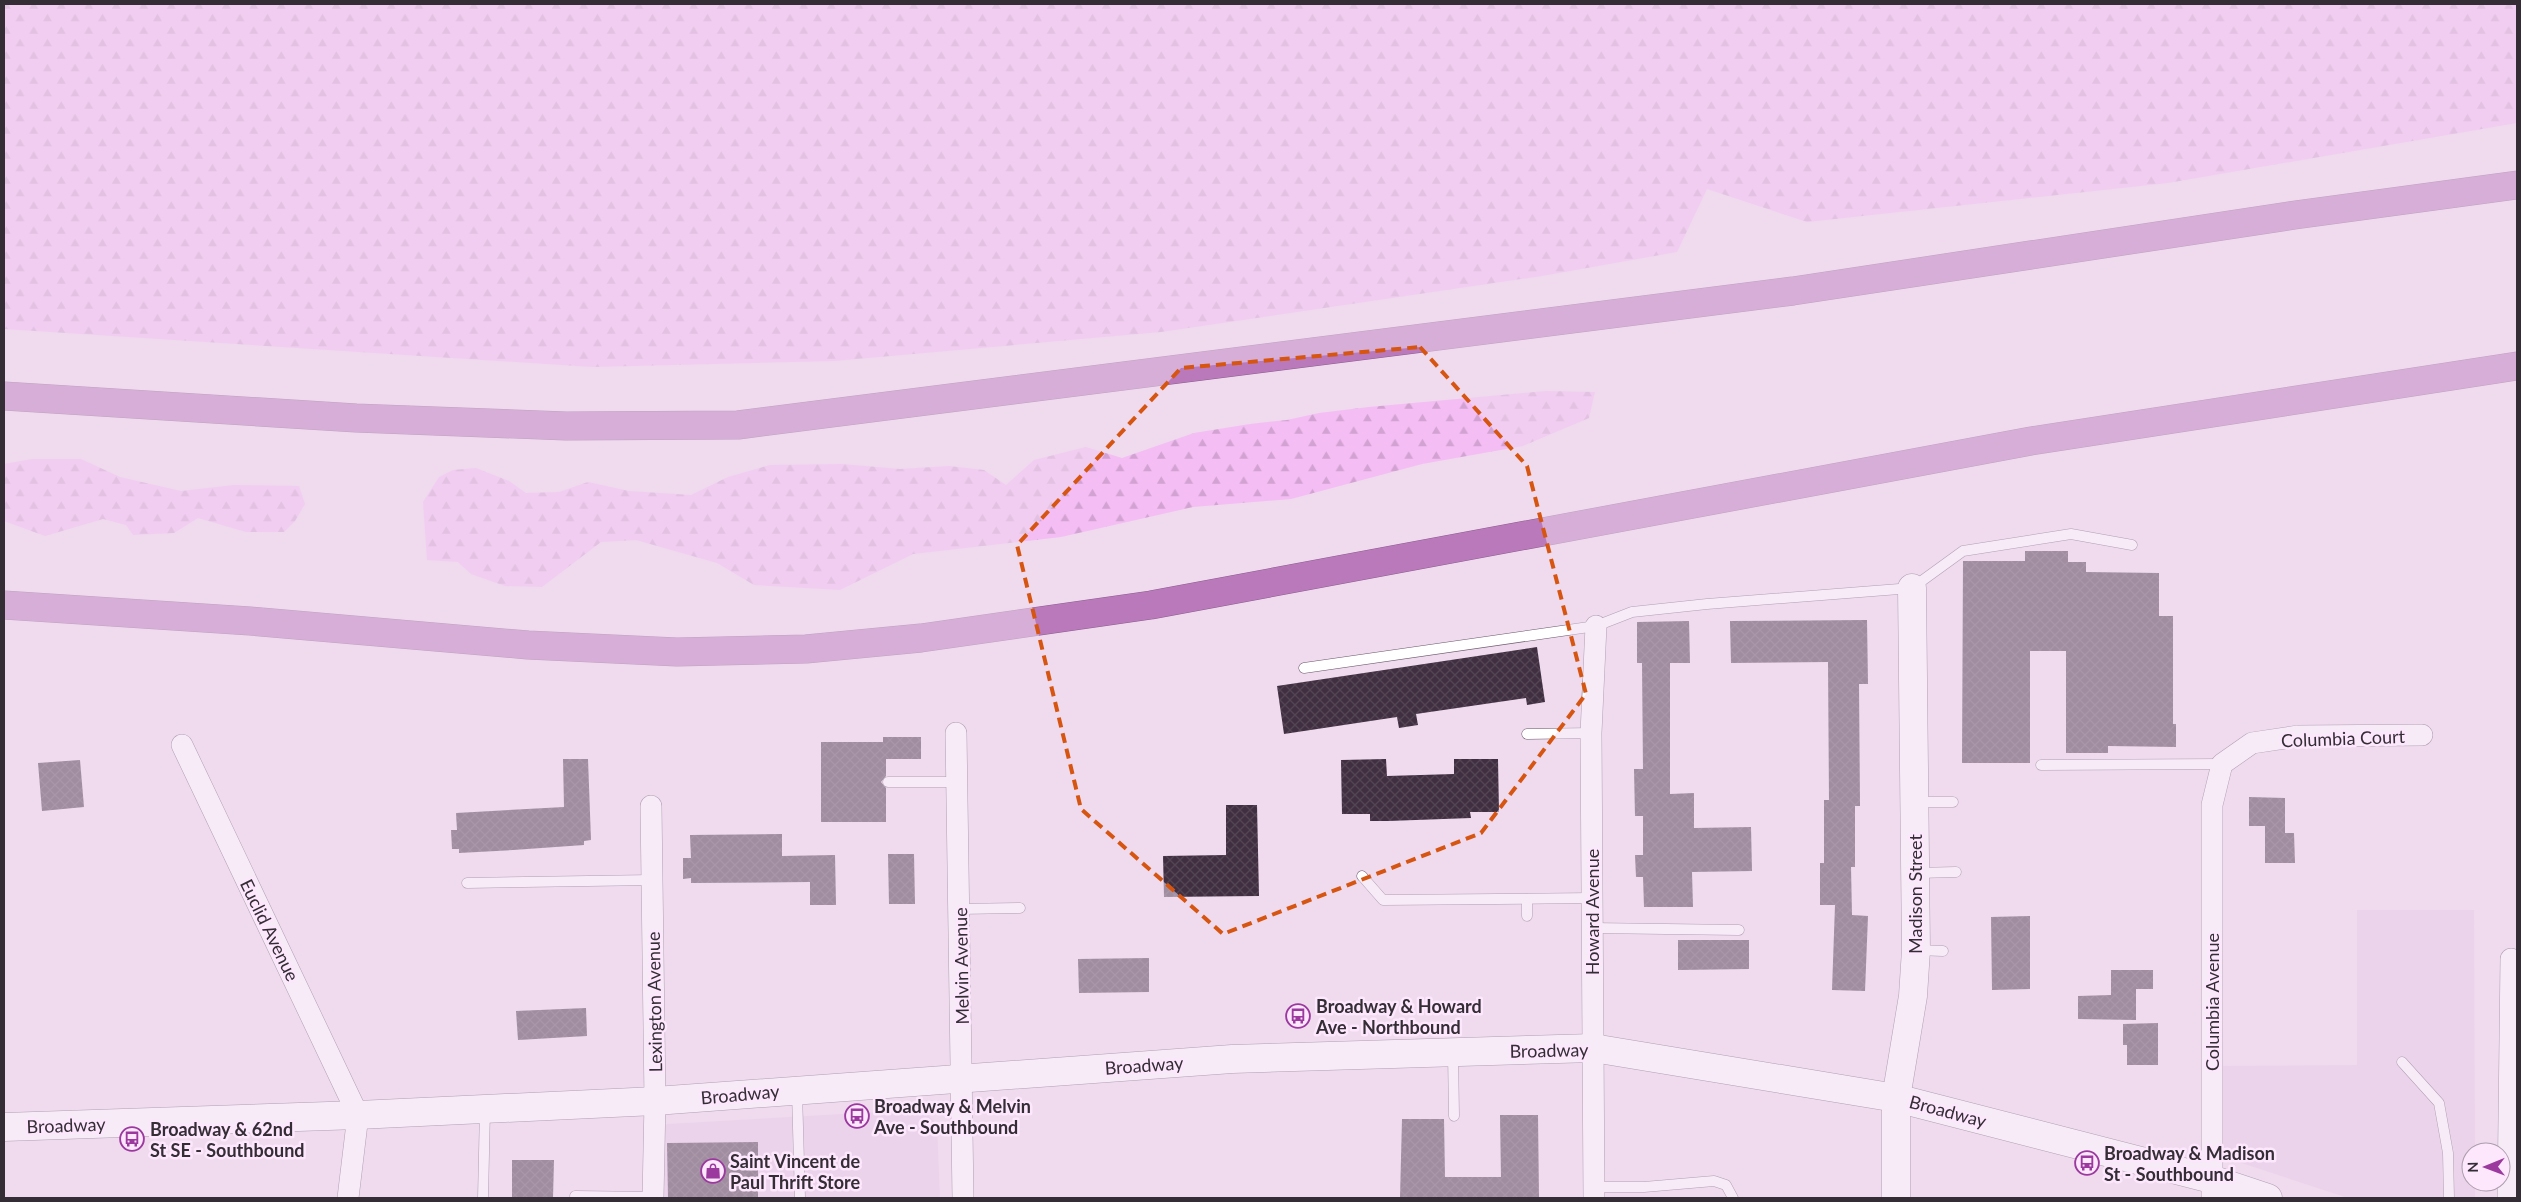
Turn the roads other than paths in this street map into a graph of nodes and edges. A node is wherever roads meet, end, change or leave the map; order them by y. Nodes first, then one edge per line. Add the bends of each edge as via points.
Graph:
1 (2517, 185) edge
2 (2517, 366) edge
3 (4, 396) edge
4 (2132, 545) dead end
5 (1912, 588) junction
6 (4, 605) edge
7 (1596, 626) junction
8 (1304, 668) dead end
9 (1591, 732) junction
10 (956, 733) dead end
11 (1527, 734) dead end
12 (2422, 735) dead end
13 (182, 745) dead end
14 (2222, 764) junction
15 (2041, 765) dead end
16 (888, 782) dead end
17 (957, 782) junction
18 (1916, 802) junction
19 (1953, 802) dead end
20 (651, 806) dead end
21 (1956, 872) dead end
22 (1916, 873) junction
23 (1362, 876) dead end
24 (652, 880) junction
25 (468, 883) dead end
26 (1592, 898) junction
27 (1527, 899) junction
28 (1020, 908) dead end
29 (960, 909) junction
30 (1527, 916) dead end
31 (1592, 928) junction
32 (1739, 930) dead end
33 (1916, 950) junction
34 (1943, 951) dead end
35 (2511, 959) dead end
36 (1593, 1048) junction
37 (1453, 1052) junction
38 (2402, 1062) dead end
39 (963, 1077) junction
40 (797, 1089) junction
41 (1896, 1098) junction
42 (655, 1101) junction
43 (485, 1109) junction
44 (358, 1114) junction
45 (1454, 1116) dead end
46 (4, 1117) edge
47 (4, 1127) edge
48 (4, 1132) edge
49 (2212, 1189) edge
50 (1594, 1193) edge
51 (575, 1196) dead end
52 (348, 1198) edge
53 (483, 1198) edge
54 (653, 1198) edge
55 (800, 1198) edge
56 (963, 1198) edge
57 (1733, 1198) edge
58 (1896, 1198) edge
59 (2268, 1198) edge
60 (2449, 1198) edge
61 (2508, 1198) edge

1 - 3 highway via 1793,291 738,425 566,426 356,418
2 - 6 highway via 2031,441 1151,605 921,638 806,649 677,652 528,645 250,621
4 - 5 lane via 2071,534 1964,551
5 - 7 lane via 1632,612
5 - 18 street, Madison Street
7 - 8 lane
7 - 9 street, Howard Avenue
9 - 11 lane
9 - 26 street, Howard Avenue
10 - 17 street, Melvin Avenue
12 - 14 street, Columbia Court via 2298,736 2262,741 2252,743
13 - 44 street, Euclid Avenue
14 - 15 lane
14 - 49 street, Columbia Avenue via 2212,805
16 - 17 lane
17 - 29 street, Melvin Avenue
18 - 19 lane
18 - 22 street, Madison Street
20 - 24 street, Lexington Avenue
21 - 22 lane
22 - 33 street, Madison Street
23 - 27 lane via 1383,900
24 - 25 lane
24 - 42 street, Lexington Avenue
26 - 27 lane
26 - 31 street, Howard Avenue
27 - 30 lane
28 - 29 lane
29 - 39 street, Melvin Avenue
31 - 32 lane
31 - 36 street, Howard Avenue
33 - 34 lane
33 - 41 street, Madison Street via 1913,996
35 - 61 street
36 - 37 street, Broadway
36 - 41 street, Broadway
36 - 50 street, Howard Avenue
37 - 39 street, Broadway via 1232,1059
37 - 45 lane
38 - 60 lane via 2439,1103 2448,1153
39 - 40 street, Broadway
39 - 56 street, Melvin Avenue
40 - 42 street, Broadway
40 - 55 lane
41 - 49 street, Broadway
41 - 58 street, Madison Street
42 - 43 street, Broadway
42 - 54 street, Lexington Avenue
43 - 44 street, Broadway
43 - 53 lane
44 - 47 street, Broadway
44 - 52 street
46 - 47 street
47 - 48 street
49 - 59 street, Broadway
50 - 57 lane via 1714,1181 1726,1185
51 - 54 lane

